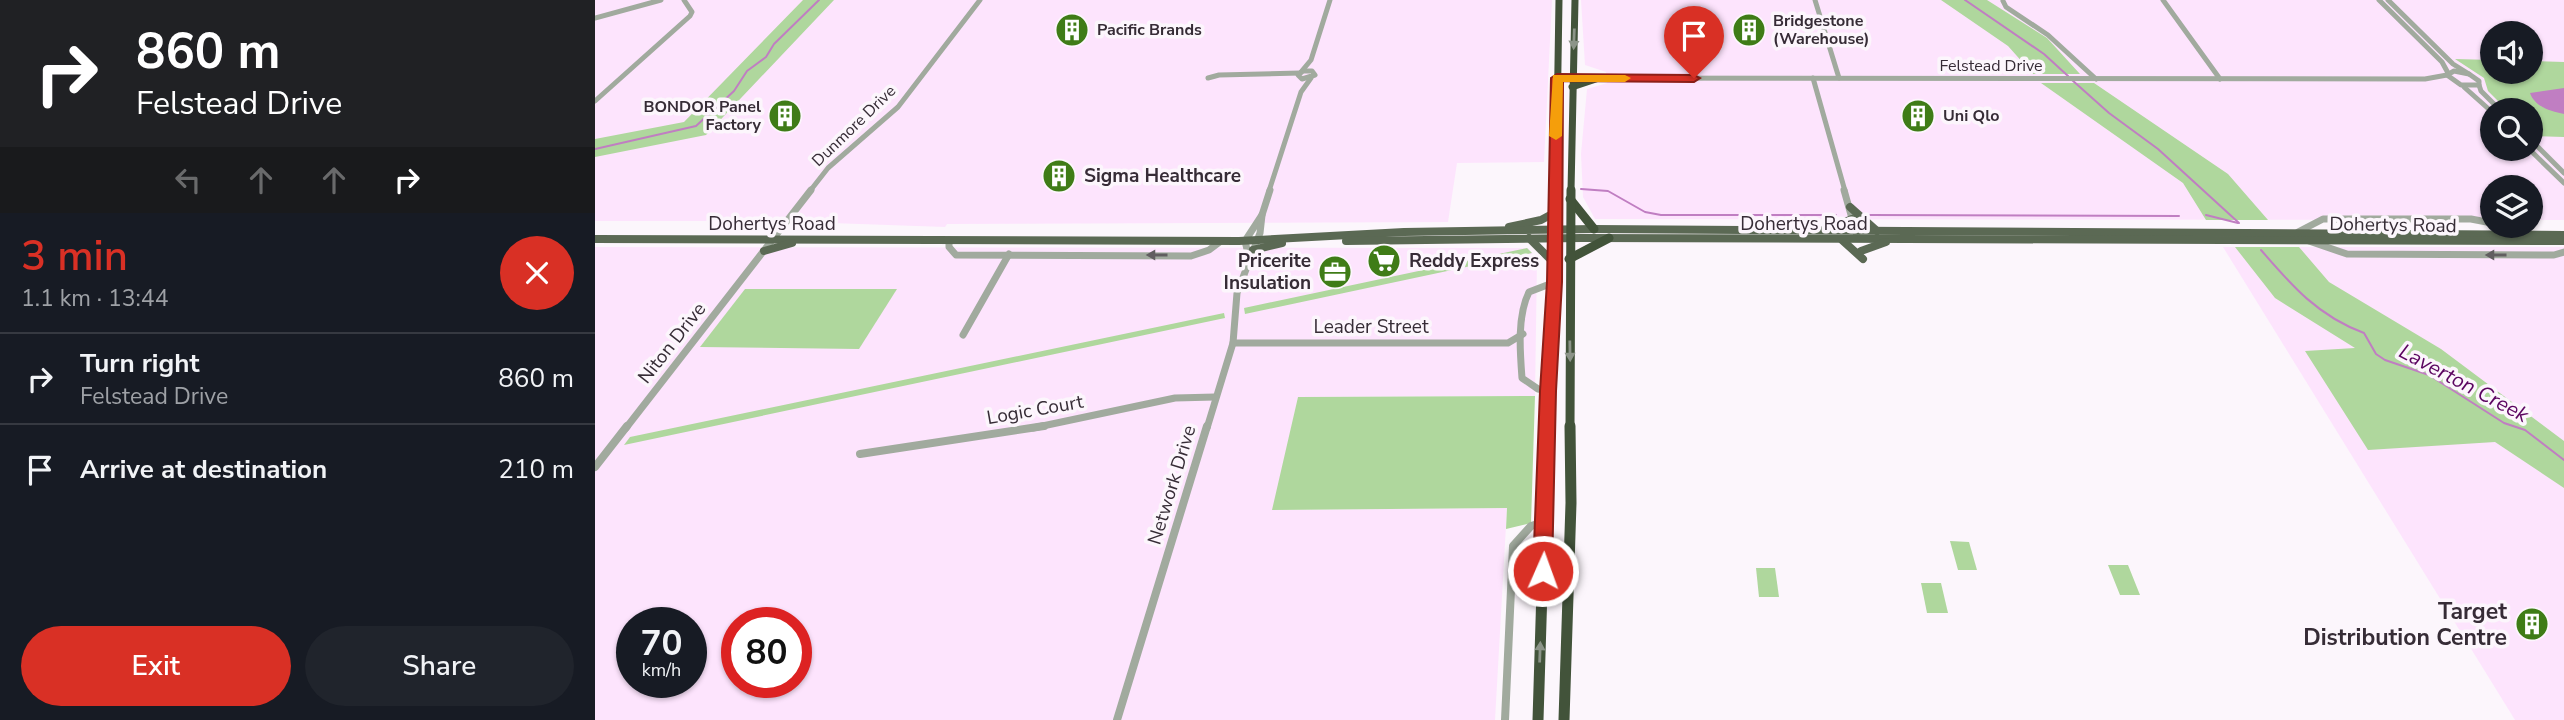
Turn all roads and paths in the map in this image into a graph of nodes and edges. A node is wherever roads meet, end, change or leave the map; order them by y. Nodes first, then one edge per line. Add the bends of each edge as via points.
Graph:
1 (661, 0) edge
2 (684, 0) edge
3 (979, 0) edge
4 (1330, 0) edge
5 (1559, 0) edge
6 (1575, 0) edge
7 (1815, 0) edge
8 (2163, 0) edge
9 (2379, 0) edge
10 (2388, 0) edge
11 (2003, 1) edge
12 (595, 18) edge
13 (1311, 60) junction
14 (1573, 63) junction
15 (2447, 74) junction
16 (2469, 74) junction
17 (1300, 75) junction
18 (1312, 75) junction
19 (1208, 78) dead end
20 (1557, 78) junction
21 (1585, 78) junction
22 (1599, 78) junction
23 (1813, 78) junction
24 (1839, 78) junction
25 (2096, 79) junction
26 (2220, 79) junction
27 (2425, 79) junction
28 (1572, 83) junction
29 (2459, 85) junction
30 (2479, 85) junction
31 (1301, 92) junction
32 (2488, 98) edge
33 (595, 101) edge
34 (2480, 102) edge
35 (2543, 152) edge
36 (2541, 161) edge
37 (2564, 173) edge
38 (2564, 183) edge
39 (1570, 199) junction
40 (1850, 208) junction
41 (1554, 214) junction
42 (1262, 215) junction
43 (1852, 219) junction
44 (2480, 221) edge
45 (1594, 229) junction
46 (1491, 231) junction
47 (1821, 232) junction
48 (1878, 232) junction
49 (2298, 232) junction
50 (1554, 234) junction
51 (1569, 234) junction
52 (2480, 234) edge
53 (2543, 235) edge
54 (2564, 235) edge
55 (1857, 236) junction
56 (1609, 238) junction
57 (595, 239) edge
58 (773, 239) junction
59 (1246, 239) junction
60 (1260, 239) junction
61 (1302, 239) junction
62 (1529, 239) junction
63 (881, 240) junction
64 (949, 240) junction
65 (1180, 240) junction
66 (1842, 240) junction
67 (1891, 240) junction
68 (2306, 240) junction
69 (1221, 241) junction
70 (1319, 241) junction
71 (2564, 241) edge
72 (764, 251) junction
73 (2564, 252) edge
74 (1009, 254) junction
75 (1251, 254) junction
76 (1569, 259) junction
77 (1555, 264) junction
78 (1555, 282) junction
79 (1523, 334) junction
80 (963, 335) dead end
81 (1233, 343) junction
82 (1508, 343) junction
83 (1521, 353) junction
84 (1548, 391) junction
85 (1215, 397) junction
86 (860, 454) dead end
87 (595, 467) edge
88 (1544, 522) junction
89 (1117, 720) edge
90 (1505, 720) edge
91 (1538, 720) edge
92 (1564, 720) edge

1 - 12 street
2 - 33 street via 691,9 689,16
3 - 58 street, Dunmore Drive via 898,107 828,168
4 - 13 street
5 - 20 highway
6 -> 14 highway
7 - 24 street
8 - 26 street
9 - 15 street via 2442,62
10 - 16 street via 2449,61
11 - 25 street
13 - 17 street
13 - 18 street
14 - 21 highway
14 - 28 highway
15 - 16 street, Felstead Drive
15 - 27 street, Felstead Drive
15 - 29 street
16 - 30 street
17 - 18 street
17 - 19 street
17 - 31 street
18 - 31 street
20 - 28 street, Felstead Drive
20 - 41 highway
21 - 22 street, Felstead Drive
21 - 28 street, Felstead Drive
22 - 23 street, Felstead Drive
22 - 28 highway
23 - 24 street, Felstead Drive
23 - 40 street
24 - 25 street, Felstead Drive
25 - 26 street, Felstead Drive
26 - 27 street, Felstead Drive
27 - 29 street, Felstead Drive
28 - 39 highway
29 - 30 street, Felstead Drive
29 - 34 street
30 - 32 street
31 - 42 street
35 - 37 street
36 - 38 street
39 - 45 highway
39 - 51 highway
40 - 43 street
40 - 48 main road
41 - 46 main road
41 - 50 highway
42 - 59 street
42 - 60 street
43 - 47 main road
43 - 55 street
44 - 49 street, Dohertys Road via 2323,219
45 - 47 main road, Dohertys Road
45 - 51 main road, Dohertys Road
46 - 50 main road, Dohertys Road
46 - 61 main road, Dohertys Road
47 - 55 main road, Dohertys Road
48 - 49 main road, Dohertys Road
48 - 55 main road, Dohertys Road
49 - 52 main road, Dohertys Road
50 - 51 main road, Dohertys Road
50 - 62 main road, Dohertys Road
50 - 77 highway
51 - 56 main road, Dohertys Road
51 - 76 highway
53 - 54 main road, Dohertys Road
55 - 66 main road, Dohertys Road
55 - 67 main road, Dohertys Road
56 - 66 main road, Dohertys Road
56 - 76 highway
57 - 58 main road, Dohertys Road
58 - 63 main road, Dohertys Road
58 - 72 street, Niton Drive
59 - 60 main road, Dohertys Road
59 - 65 main road, Dohertys Road
59 - 69 main road, Dohertys Road
59 - 75 street
60 - 61 main road, Dohertys Road
60 - 75 street, Network Drive
61 - 70 main road, Dohertys Road
62 - 70 main road, Dohertys Road
62 - 77 main road
63 - 64 main road, Dohertys Road
63 - 72 main road via 799,242
64 - 65 main road, Dohertys Road
64 - 74 street, Dohertys Road via 956,255
65 - 69 main road, Dohertys Road
66 - 67 main road via 1862,255
67 - 68 main road, Dohertys Road
68 - 71 main road, Dohertys Road
73 -> 68 street, Dohertys Road via 2347,254
69 -> 74 street, Dohertys Road via 1191,256
70 - 75 main road via 1280,243
72 - 87 street, Niton Drive
74 - 80 street
75 - 81 street, Network Drive via 1237,292
76 -> 92 highway via 1571,503
77 - 78 highway
78 - 79 street via 1528,293
78 - 84 highway
79 - 82 street
79 - 83 street
81 - 82 street, Leader Street
81 - 85 street, Network Drive
82 - 83 street
83 - 84 street via 1522,378
84 - 88 highway
85 - 86 street, Logic Court via 1175,398 1050,425
85 - 89 street, Network Drive
88 - 90 street via 1526,529 1513,546
91 -> 88 highway

